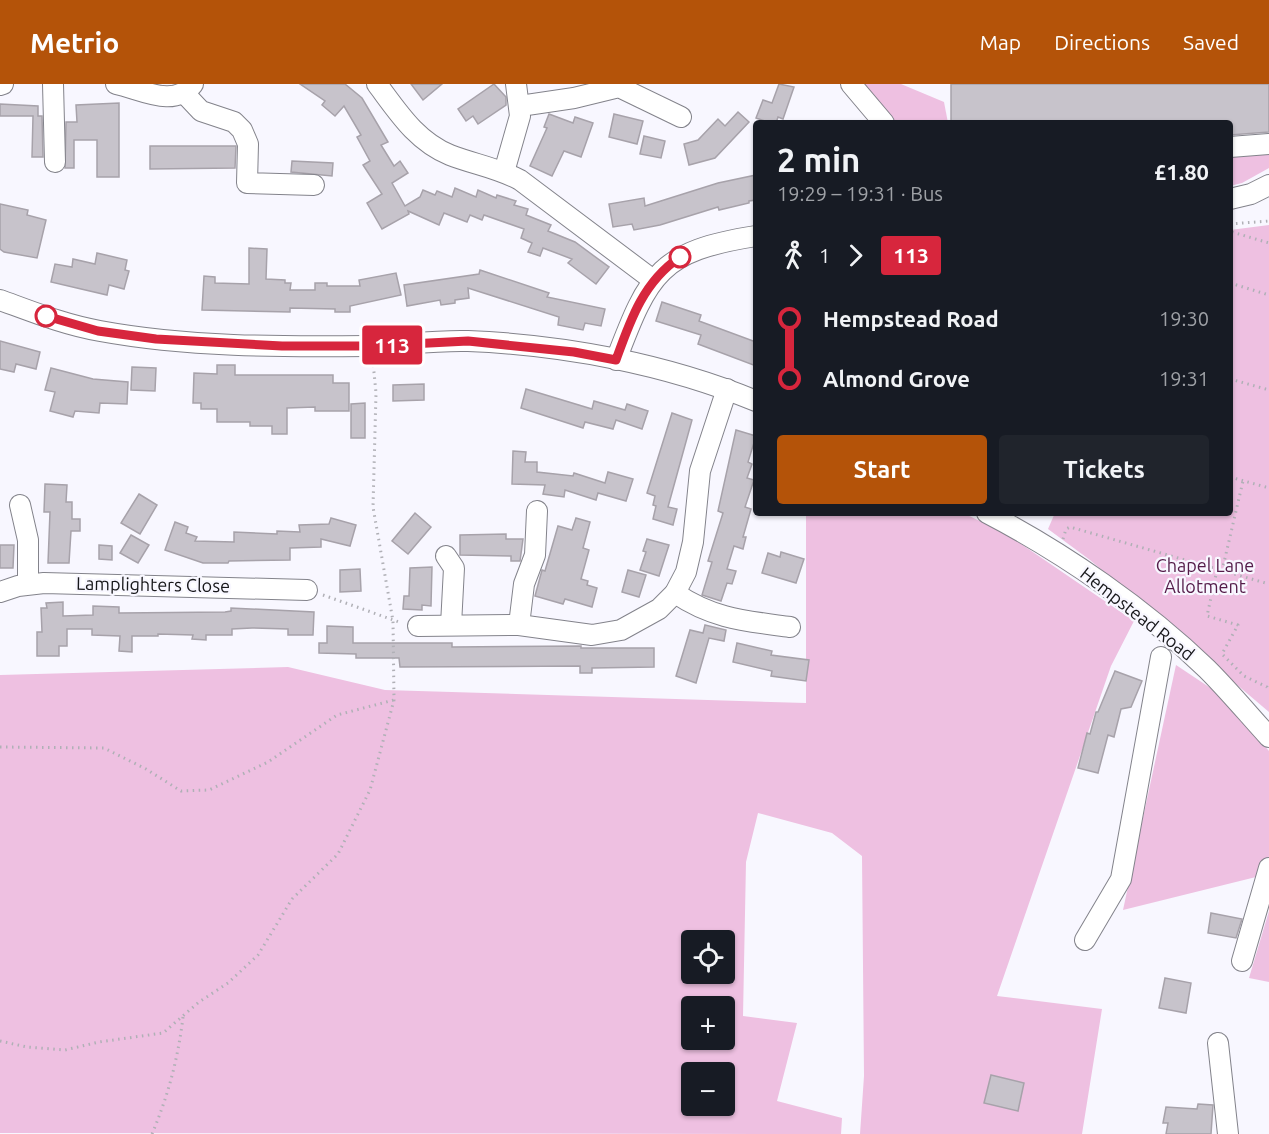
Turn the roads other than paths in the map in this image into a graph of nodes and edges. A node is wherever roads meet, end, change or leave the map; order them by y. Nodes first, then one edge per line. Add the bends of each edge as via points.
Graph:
1 (53, 84) edge
2 (116, 84) edge
3 (377, 84) edge
4 (516, 84) edge
5 (851, 84) edge
6 (189, 89) edge
7 (520, 106) junction
8 (681, 117) dead end
9 (881, 120) edge
10 (1269, 144) edge
11 (1233, 147) edge
12 (55, 162) dead end
13 (504, 172) junction
14 (314, 185) dead end
15 (1269, 185) edge
16 (1233, 198) edge
17 (753, 237) edge
18 (653, 279) junction
19 (0, 300) edge
20 (616, 360) junction
21 (727, 389) junction
22 (753, 400) edge
23 (20, 506) dead end
24 (537, 511) dead end
25 (992, 516) edge
26 (446, 556) dead end
27 (28, 585) junction
28 (307, 590) road end
29 (0, 592) edge
30 (675, 593) junction
31 (519, 624) junction
32 (451, 625) junction
33 (418, 626) road end
34 (790, 627) dead end
35 (1175, 642) junction
36 (1161, 657) junction
37 (1269, 737) edge
38 (1124, 793) dead end
39 (1269, 868) edge
40 (1085, 940) dead end
41 (1242, 961) dead end
42 (1218, 1043) dead end
43 (1228, 1134) edge

1 - 12 street
2 - 6 street via 169,97
3 - 13 street via 424,140 450,155
4 - 7 street
5 - 9 street
6 - 14 street via 201,111 234,122 242,130 248,144 248,183
7 - 8 street via 619,87
7 - 13 street
10 - 11 street
13 - 18 street
15 - 16 street
17 - 18 street via 694,250
18 - 20 street via 636,308
19 - 20 street via 60,322 126,335 252,345 371,346 468,341
20 - 21 street
21 - 22 street
21 - 30 street via 700,471 690,558
23 - 27 street via 28,540
24 - 31 street via 535,555 524,584
25 - 35 street, Hempstead Road via 1058,555 1144,615
26 - 32 street via 454,568
27 - 28 street, Lamplighters Close
27 - 29 street, Lamplighters Close
30 - 31 street via 635,624 608,634 580,634
30 - 34 street via 707,612
31 - 32 street
32 - 33 street
35 - 36 street
35 - 37 street, Hempstead Road via 1207,669
36 - 38 street via 1139,717
36 - 40 street via 1121,879
39 - 41 street
42 - 43 street

